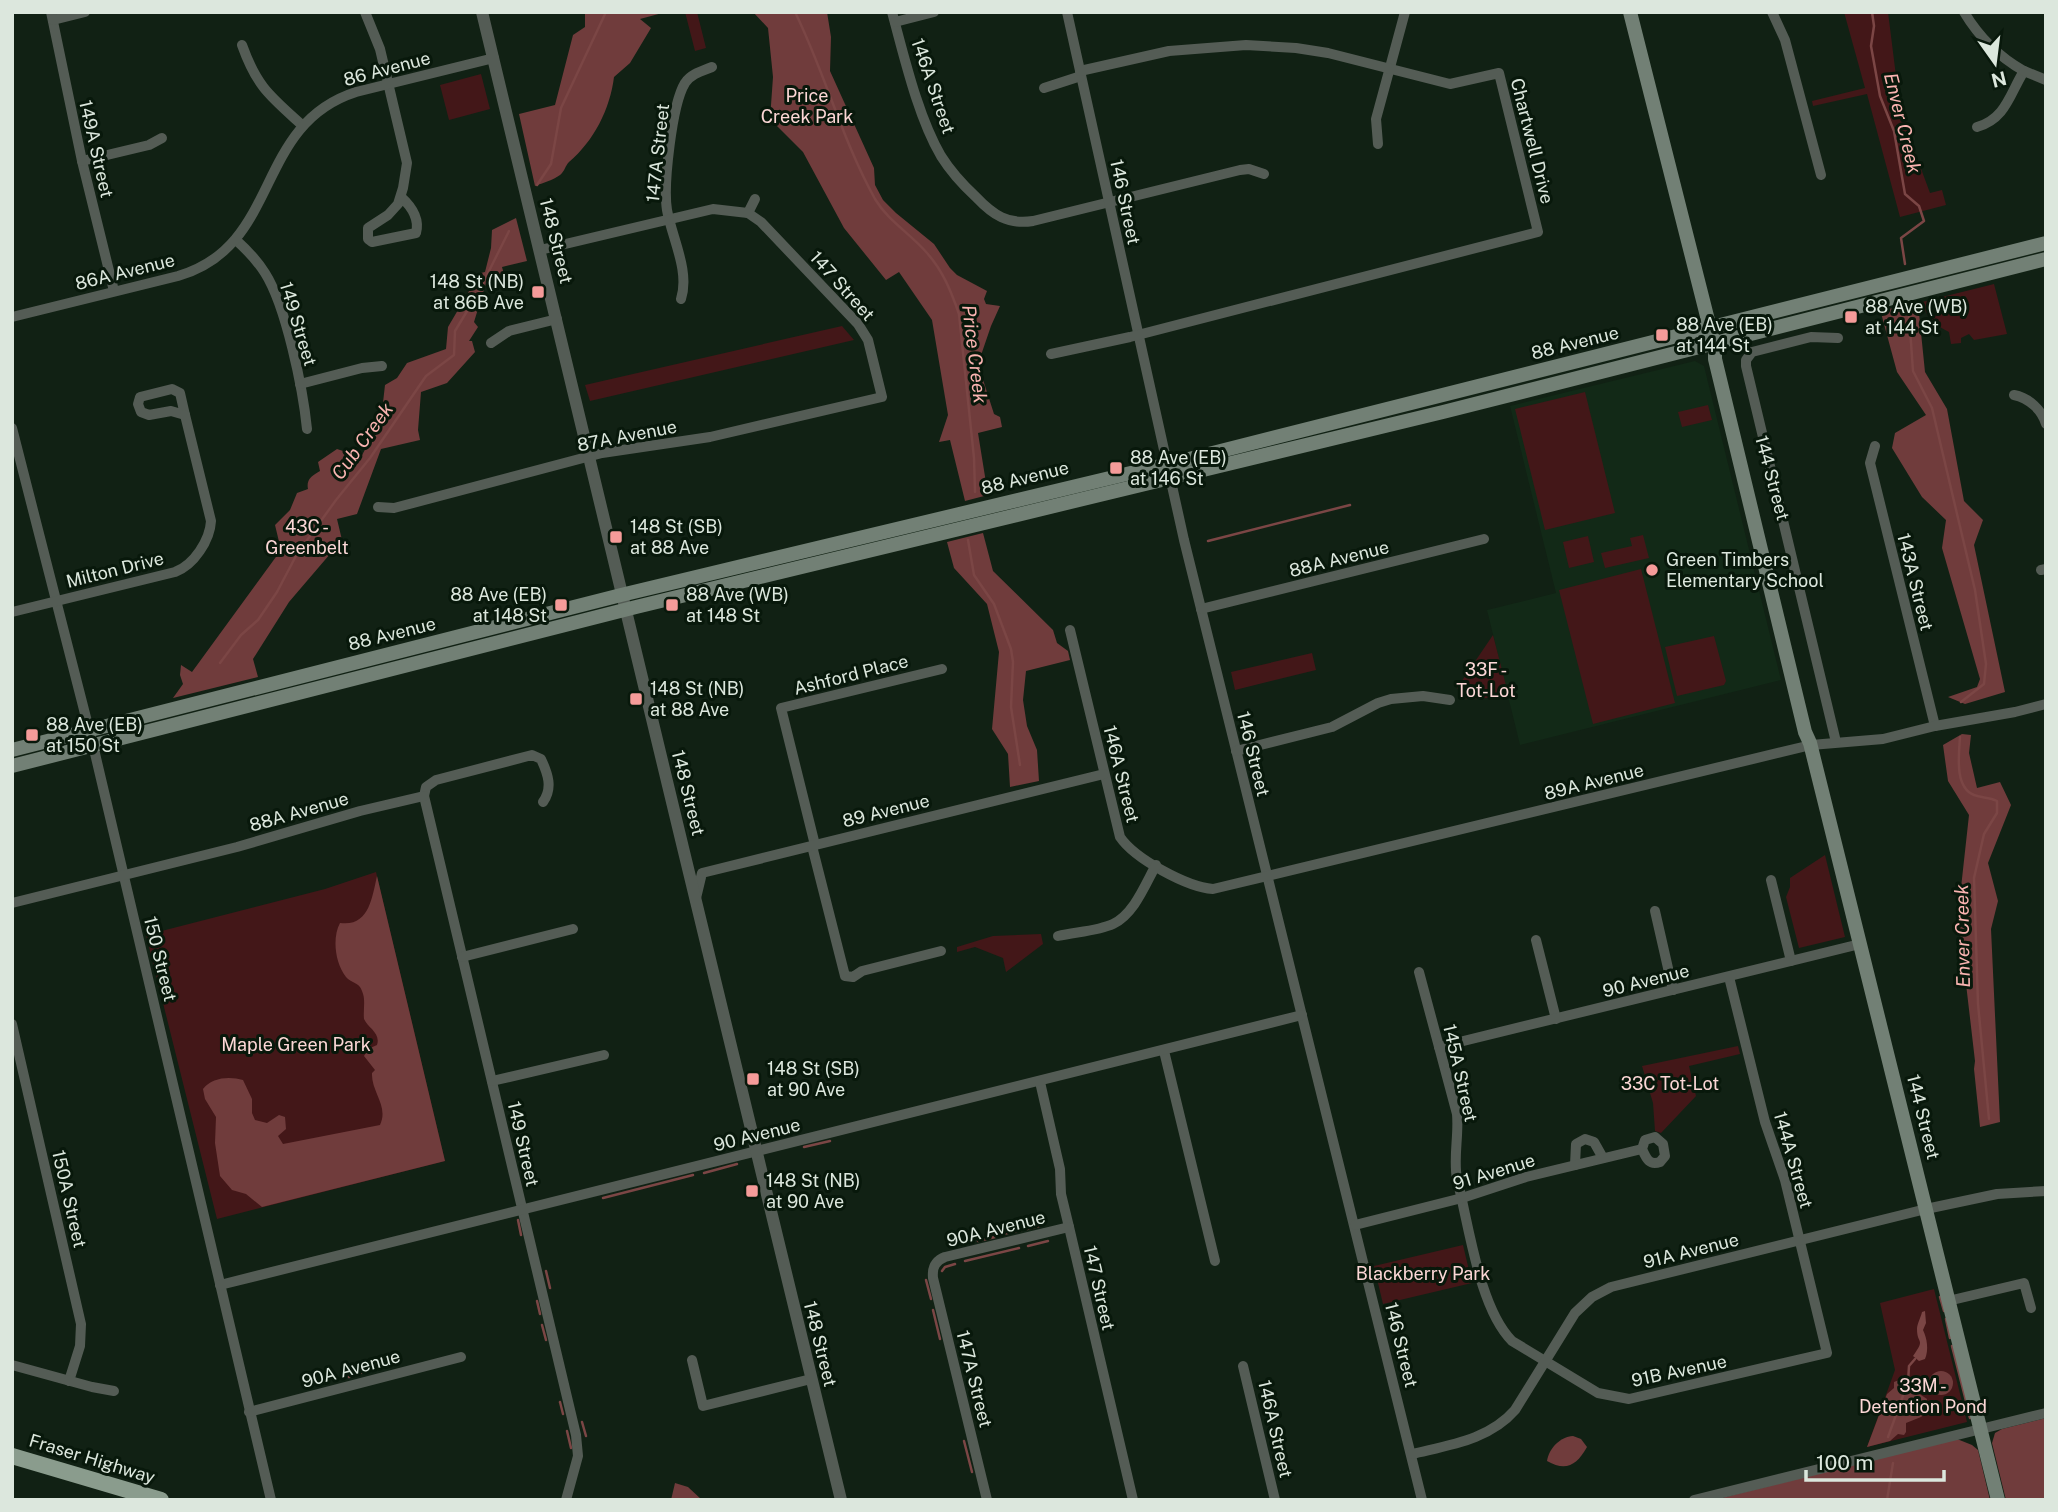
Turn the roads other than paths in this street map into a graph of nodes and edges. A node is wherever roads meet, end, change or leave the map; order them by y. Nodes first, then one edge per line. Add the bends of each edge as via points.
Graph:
1 (85, 12) edge
2 (365, 12) edge
3 (482, 12) edge
4 (934, 12) edge
5 (1067, 12) edge
6 (1405, 12) edge
7 (1630, 12) edge
8 (1772, 12) edge
9 (1964, 12) edge
10 (52, 16) edge
11 (894, 17) edge
12 (242, 45) dead end
13 (494, 58) junction
14 (712, 67) dead end
15 (1389, 68) junction
16 (2024, 71) junction
17 (1080, 74) junction
18 (2046, 80) edge
19 (388, 84) junction
20 (1044, 88) dead end
21 (302, 125) junction
22 (1977, 127) dead end
23 (163, 138) dead end
24 (1378, 144) dead end
25 (82, 161) junction
26 (1264, 174) dead end
27 (1821, 174) dead end
28 (401, 197) junction
29 (755, 200) dead end
30 (1108, 202) junction
31 (748, 214) junction
32 (669, 219) junction
33 (236, 240) junction
34 (2046, 243) edge
35 (540, 250) junction
36 (2046, 258) edge
37 (114, 291) junction
38 (681, 299) dead end
39 (12, 317) edge
40 (557, 319) junction
41 (1710, 329) junction
42 (1138, 334) junction
43 (1838, 338) dead end
44 (491, 343) dead end
45 (1715, 345) junction
46 (1051, 354) dead end
47 (382, 366) dead end
48 (300, 384) junction
49 (2014, 395) dead end
50 (882, 397) joint
51 (185, 415) junction
52 (2046, 424) edge
53 (12, 428) edge
54 (307, 429) dead end
55 (1875, 446) dead end
56 (590, 457) junction
57 (16, 458) edge
58 (1168, 471) junction
59 (378, 507) dead end
60 (1484, 539) dead end
61 (621, 595) junction
62 (56, 601) junction
63 (1201, 609) junction
64 (625, 610) junction
65 (12, 612) edge
66 (1070, 630) dead end
67 (942, 670) dead end
68 (1450, 700) dead end
69 (2046, 704) edge
70 (1935, 726) junction
71 (91, 738) junction
72 (1836, 742) junction
73 (1811, 744) junction
74 (12, 750) edge
75 (1236, 751) junction
76 (12, 766) edge
77 (1104, 774) junction
78 (424, 796) junction
79 (543, 802) dead end
80 (813, 845) junction
81 (1156, 865) junction
82 (124, 876) junction
83 (1268, 878) junction
84 (1771, 880) dead end
85 (696, 898) junction
86 (12, 903) edge
87 (1655, 911) dead end
88 (573, 929) dead end
89 (1058, 936) dead end
90 (1536, 940) dead end
91 (1860, 944) junction
92 (941, 951) dead end
93 (462, 957) junction
94 (1791, 961) junction
95 (1419, 972) dead end
96 (1729, 976) junction
97 (1673, 990) junction
98 (1302, 1015) junction
99 (1556, 1019) junction
100 (12, 1024) edge
101 (1439, 1048) junction
102 (1164, 1051) junction
103 (604, 1055) dead end
104 (492, 1081) junction
105 (1040, 1082) junction
106 (1642, 1149) dead end
107 (756, 1151) junction
108 (1603, 1158) junction
109 (1574, 1165) junction
110 (2046, 1191) edge
111 (1462, 1198) junction
112 (523, 1209) junction
113 (1926, 1209) junction
114 (1354, 1225) junction
115 (1069, 1227) junction
116 (1799, 1241) junction
117 (1215, 1261) dead end
118 (934, 1266) joint
119 (220, 1285) junction
120 (1948, 1301) junction
121 (2031, 1308) dead end
122 (1827, 1353) joint
123 (461, 1357) dead end
124 (692, 1360) dead end
125 (1546, 1361) junction
126 (12, 1365) edge
127 (1243, 1366) dead end
128 (811, 1379) junction
129 (69, 1381) junction
130 (114, 1391) dead end
131 (249, 1412) junction
132 (2046, 1413) edge
133 (1980, 1429) junction
134 (1412, 1454) junction
135 (12, 1456) edge
136 (161, 1500) edge
137 (271, 1500) edge
138 (566, 1500) edge
139 (841, 1500) edge
140 (987, 1500) edge
141 (1133, 1500) edge
142 (1275, 1500) edge
143 (1422, 1500) edge
144 (1694, 1500) edge
145 (1998, 1500) edge

1 - 10 street
2 - 19 street
3 - 13 street, 148 Street
4 - 11 street
5 - 17 street, 146 Street
6 - 15 street
7 - 41 main road, 144 Street
8 - 27 street via 1785,40
9 - 16 street via 1989,45
10 - 25 street, 149A Street
11 - 30 street, 146A Street via 925,118 942,156 988,209 1012,222 1033,221
12 - 21 street via 260,85
13 - 19 street, 86 Avenue
13 - 35 street, 148 Street
14 - 32 street, 147A Street via 690,77 681,91 665,197
15 - 17 street, Chartwell Drive via 1313,50 1246,46 1169,51
15 - 24 street via 1376,119
15 - 42 street, Chartwell Drive via 1450,84 1499,73 1538,232
16 - 18 street
16 - 22 street via 2000,115
17 - 20 street, Chartwell Drive
17 - 30 street, 146 Street
19 - 21 street, 86 Avenue via 337,99
19 - 28 street via 407,163
21 - 33 street, 86 Avenue
23 - 25 street
25 - 37 street, 149A Street
26 - 30 street via 1240,170
28 - 28 street via 388,215 368,228 372,242 418,230 414,212
29 - 31 street
30 - 42 street, 146 Street
31 - 32 street via 718,209
31 - 50 street, 147 Street via 761,222 858,324 868,340
32 - 35 street
32 - 38 street, 147A Street via 684,278
33 - 37 street, 86A Avenue via 187,273
33 - 48 street, 149 Street via 264,271 275,293
34 - 41 main road, 88 Avenue
35 - 40 street, 148 Street
36 - 45 main road, 88 Avenue
37 - 39 street, 86A Avenue
40 - 44 street via 509,331
40 - 56 street, 148 Street
41 - 45 main road, 144 Street
41 - 58 main road, 88 Avenue
42 - 46 street
42 - 58 street, 146 Street
43 - 72 street via 1811,337 1752,352 1746,360
45 - 58 main road, 88 Avenue
45 - 73 main road, 144 Street via 1718,373
47 - 48 street
48 - 54 street, 149 Street
49 - 52 street via 2043,414
50 - 56 street, 87A Avenue via 730,433
51 - 51 street, Milton Drive via 176,389 139,399 145,415 171,411
51 - 62 street, Milton Drive via 211,521 192,562 175,572
53 - 57 street, 150 Street
55 - 70 street, 143A Street via 1870,463
56 - 59 street, 87A Avenue via 394,508
56 - 61 street, 148 Street
57 - 62 street, 150 Street
58 - 61 main road, 88 Avenue
58 - 63 street, 146 Street
58 - 64 main road, 88 Avenue
60 - 63 street, 88A Avenue
61 - 64 street, 148 Street
61 - 71 main road, 88 Avenue
62 - 65 street, Milton Drive
62 - 71 street, 150 Street
63 - 75 street, 146 Street
64 - 71 main road, 88 Avenue
64 - 85 street, 148 Street
66 - 77 street, 146A Street
67 - 80 street, Ashford Place via 781,708
68 - 75 street via 1423,696 1391,699 1332,727
69 - 70 street, 89A Avenue
70 - 72 street, 89A Avenue via 1883,739
71 - 74 main road, 88 Avenue
71 - 76 main road, 88 Avenue
71 - 82 street, 150 Street
72 - 73 street, 89A Avenue
73 - 83 street, 89A Avenue
73 - 91 main road, 144 Street
75 - 83 street, 146 Street
77 - 80 street, 89 Avenue
77 - 81 street, 146A Street via 1121,837 1130,850
78 - 79 street, 88A Avenue via 436,780 532,755 541,759 547,776 549,792
78 - 82 street, 88A Avenue
78 - 93 street, 149 Street
80 - 85 street, 89 Avenue via 702,873
80 - 92 street via 845,976
81 - 83 street, 89A Avenue via 1205,889
81 - 89 street via 1125,915 1112,924
82 - 86 street, 88A Avenue
82 - 119 street, 150 Street
83 - 98 street, 146 Street
84 - 94 street
85 - 107 street, 148 Street
87 - 97 street
88 - 93 street
90 - 99 street
91 - 94 street, 90 Avenue
91 - 113 main road, 144 Street
93 - 104 street, 149 Street
94 - 96 street, 90 Avenue
95 - 101 street, 145A Street
96 - 97 street, 90 Avenue
96 - 116 street, 144A Street
97 - 99 street, 90 Avenue
98 - 102 street, 90 Avenue
98 - 114 street, 146 Street
99 - 101 street, 90 Avenue
100 - 129 street, 150A Street via 81,1324 80,1346
101 - 111 street, 145A Street via 1457,1114 1455,1171
102 - 105 street, 90 Avenue
102 - 117 street
103 - 104 street
104 - 112 street, 149 Street
105 - 107 street, 90 Avenue
105 - 115 street, 147 Street
106 - 108 street, 91 Avenue
107 - 112 street, 90 Avenue
107 - 128 street, 148 Street
108 - 109 street, 91 Avenue
108 - 109 street via 1594,1142 1585,1139 1576,1144
109 - 111 street, 91 Avenue
110 - 113 street, 91A Avenue via 1997,1194
111 - 114 street, 91 Avenue
111 - 125 street, 145A Street via 1497,1324 1512,1341
112 - 119 street, 90 Avenue
112 - 138 street, 149 Street via 576,1434 578,1456
113 - 116 street, 91A Avenue
113 - 120 main road, 144 Street
114 - 134 street, 146 Street
115 - 118 street, 90A Avenue via 945,1257
115 - 141 street, 147 Street
116 - 122 street, 144A Street
116 - 125 street, 91A Avenue via 1605,1290 1580,1307
118 - 140 street, 147A Street via 933,1278
119 - 131 street, 150 Street
120 - 121 street via 2024,1283
120 - 133 main road, 144 Street
122 - 125 street, 91B Avenue via 1629,1399 1598,1393
123 - 131 street, 90A Avenue
124 - 128 street via 703,1406
125 - 134 street, 91A Avenue via 1515,1410 1496,1427
126 - 129 street
127 - 142 street, 146A Street
128 - 139 street, 148 Street
129 - 130 street
131 - 137 street, 150 Street
132 - 133 street
133 - 144 street
133 - 145 main road, 144 Street
134 - 143 street, 146 Street
135 - 136 main road, Fraser Highway

